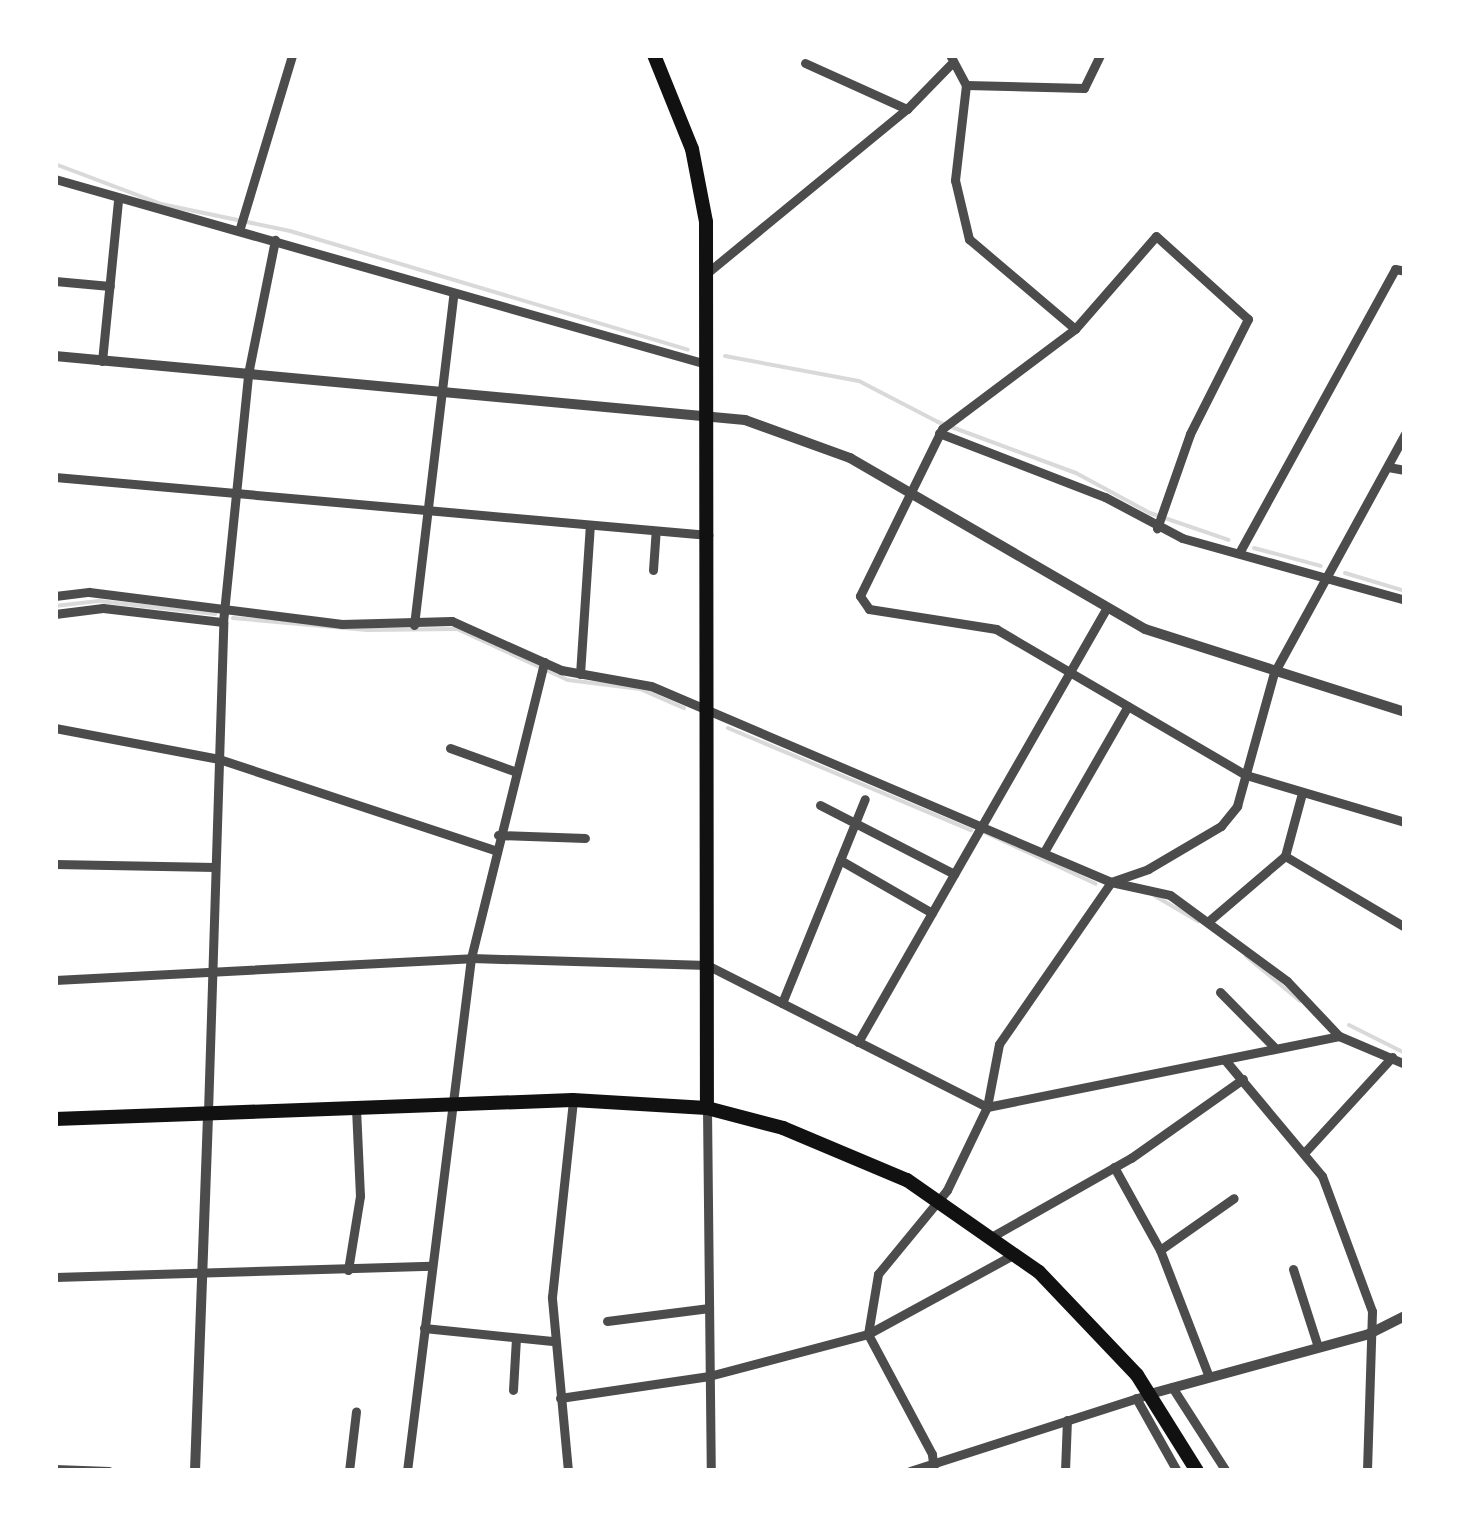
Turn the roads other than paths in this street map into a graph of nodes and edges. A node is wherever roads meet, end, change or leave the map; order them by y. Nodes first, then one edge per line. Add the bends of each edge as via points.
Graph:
1 (292, 55) edge
2 (654, 55) edge
3 (1100, 55) edge
4 (949, 58) edge
5 (805, 62) dead end
6 (966, 85) junction
7 (908, 109) junction
8 (55, 179) edge
9 (118, 202) junction
10 (240, 229) junction
11 (276, 240) junction
12 (1405, 271) edge
13 (707, 273) junction
14 (55, 282) edge
15 (110, 286) junction
16 (454, 296) junction
17 (1075, 329) junction
18 (55, 356) edge
19 (102, 360) junction
20 (706, 364) junction
21 (248, 374) junction
22 (443, 391) junction
23 (707, 414) junction
24 (941, 431) junction
25 (1405, 434) edge
26 (1388, 467) junction
27 (1405, 470) edge
28 (55, 478) edge
29 (912, 492) junction
30 (236, 494) junction
31 (430, 511) junction
32 (1159, 521) junction
33 (590, 525) junction
34 (656, 531) junction
35 (708, 536) junction
36 (1239, 553) junction
37 (653, 570) dead end
38 (1328, 576) junction
39 (55, 596) edge
40 (1405, 600) edge
41 (225, 608) junction
42 (1105, 610) junction
43 (55, 614) edge
44 (223, 622) junction
45 (414, 625) junction
46 (542, 669) junction
47 (1070, 673) junction
48 (1274, 673) junction
49 (580, 674) junction
50 (1128, 706) junction
51 (706, 711) junction
52 (1405, 712) edge
53 (55, 728) edge
54 (450, 748) dead end
55 (219, 759) junction
56 (514, 770) junction
57 (1246, 774) junction
58 (1302, 793) junction
59 (865, 799) dead end
60 (820, 805) dead end
61 (856, 820) junction
62 (1405, 822) edge
63 (982, 824) junction
64 (498, 835) junction
65 (585, 838) dead end
66 (494, 850) junction
67 (1044, 852) junction
68 (1285, 856) junction
69 (840, 860) junction
70 (55, 864) edge
71 (215, 867) junction
72 (954, 874) junction
73 (1111, 882) junction
74 (932, 913) junction
75 (1210, 920) junction
76 (1405, 927) edge
77 (471, 958) junction
78 (708, 966) junction
79 (212, 970) junction
80 (55, 980) edge
81 (1220, 992) dead end
82 (782, 1003) junction
83 (1339, 1036) junction
84 (858, 1042) junction
85 (1274, 1048) junction
86 (1392, 1058) junction
87 (1225, 1060) junction
88 (1405, 1064) edge
89 (1242, 1078) junction
90 (573, 1100) junction
91 (452, 1105) junction
92 (988, 1107) junction
93 (707, 1108) junction
94 (356, 1109) junction
95 (208, 1112) junction
96 (55, 1118) edge
97 (1305, 1152) junction
98 (1114, 1167) junction
99 (1234, 1198) dead end
100 (940, 1200) junction
101 (993, 1236) junction
102 (1160, 1250) junction
103 (1016, 1253) junction
104 (431, 1266) junction
105 (1292, 1269) dead end
106 (348, 1270) junction
107 (202, 1276) junction
108 (55, 1278) edge
109 (709, 1308) junction
110 (1405, 1316) edge
111 (607, 1321) dead end
112 (424, 1328) junction
113 (868, 1334) junction
114 (1369, 1334) junction
115 (516, 1338) junction
116 (552, 1341) junction
117 (1318, 1347) junction
118 (709, 1376) junction
119 (1209, 1376) junction
120 (1172, 1387) junction
121 (513, 1390) dead end
122 (1143, 1396) junction
123 (560, 1398) junction
124 (356, 1411) dead end
125 (1067, 1420) junction
126 (934, 1469) edge
127 (55, 1470) edge
128 (110, 1471) edge
129 (195, 1471) edge
130 (349, 1471) edge
131 (406, 1471) edge
132 (568, 1471) edge
133 (711, 1471) edge
134 (910, 1471) edge
135 (1066, 1471) edge
136 (1176, 1471) edge
137 (1198, 1471) edge
138 (1226, 1471) edge
139 (1367, 1471) edge

1 - 10 street
2 - 13 main road via 692,150
3 - 6 street via 1084,88
4 - 6 street
4 - 7 street
5 - 7 street
6 - 17 street via 955,180 969,239
7 - 13 street
8 - 9 street
9 - 10 street
9 - 15 street
10 - 11 street
11 - 16 street
11 - 21 street
12 - 36 street via 1394,269
13 - 20 main road
14 - 15 street
15 - 19 street
16 - 20 street
16 - 22 street
17 - 24 street
17 - 32 street via 1156,236 1248,319 1190,434
18 - 19 street
19 - 21 street
20 - 23 main road
21 - 22 street
21 - 30 street
22 - 23 street
22 - 31 street
23 - 29 street via 806,438
23 - 35 main road
24 - 29 street
24 - 32 street
25 - 26 street
26 - 27 street
26 - 38 street
28 - 30 street
29 - 42 street
29 - 47 street via 860,596 869,608 996,629
30 - 31 street
30 - 41 street
31 - 33 street
31 - 45 street
32 - 36 street
33 - 34 street
33 - 49 street
34 - 35 street
34 - 37 street
35 - 51 main road
36 - 38 street
38 - 40 street
38 - 48 street
39 - 41 street via 89,592
41 - 44 street
41 - 45 street via 263,617
42 - 47 street
42 - 48 street
43 - 44 street via 103,608
44 - 55 street
45 - 46 street via 462,624
46 - 49 street
46 - 56 street
47 - 50 street
47 - 63 street
48 - 52 street
48 - 57 street
49 - 51 street via 651,686
50 - 57 street
50 - 67 street
51 - 63 street
51 - 78 main road
53 - 55 street
54 - 56 street
55 - 66 street
55 - 71 street
56 - 64 street
57 - 58 street
57 - 73 street via 1237,806 1221,826 1148,869
58 - 62 street
58 - 68 street
59 - 61 street
60 - 61 street
61 - 69 street
61 - 72 street
63 - 67 street
63 - 72 street
64 - 65 street
64 - 66 street
66 - 77 street
67 - 73 street
68 - 75 street
68 - 76 street
69 - 74 street
69 - 82 street
70 - 71 street
71 - 79 street
72 - 74 street
73 - 75 street via 1170,895
73 - 92 street via 999,1044
74 - 84 street
75 - 83 street via 1287,981
77 - 78 street
77 - 79 street
77 - 91 street
78 - 82 street
78 - 93 main road
79 - 80 street
79 - 95 street
81 - 85 street
82 - 84 street
83 - 85 street
83 - 86 street
84 - 92 street
85 - 87 street
86 - 88 street
86 - 97 street
87 - 89 street
87 - 92 street
89 - 97 street
89 - 98 street
90 - 91 main road
90 - 93 main road
90 - 116 street
91 - 94 main road
91 - 104 street
92 - 100 street
93 - 100 main road via 830,1144
93 - 109 street
94 - 95 main road
94 - 106 street via 360,1196
95 - 96 main road
95 - 107 street
97 - 114 street via 1322,1176 1372,1310
98 - 101 street
98 - 102 street
99 - 102 street
100 - 101 main road
100 - 113 street via 878,1274
101 - 103 main road
102 - 119 street
103 - 113 street
103 - 122 main road via 1102,1333
104 - 106 street
104 - 112 street
105 - 117 street
106 - 107 street
107 - 108 street
107 - 129 street
109 - 111 street
109 - 118 street
110 - 114 street
112 - 115 street
112 - 131 street
113 - 118 street
113 - 126 street
114 - 117 street
114 - 139 street
115 - 116 street
115 - 121 street
116 - 123 street
117 - 119 street
118 - 123 street
118 - 133 street
119 - 120 street
120 - 122 street
120 - 138 street
122 - 125 street
122 - 136 street
122 - 137 main road
123 - 132 street
124 - 130 street
125 - 126 street
125 - 135 street
126 - 134 street
127 - 128 street

